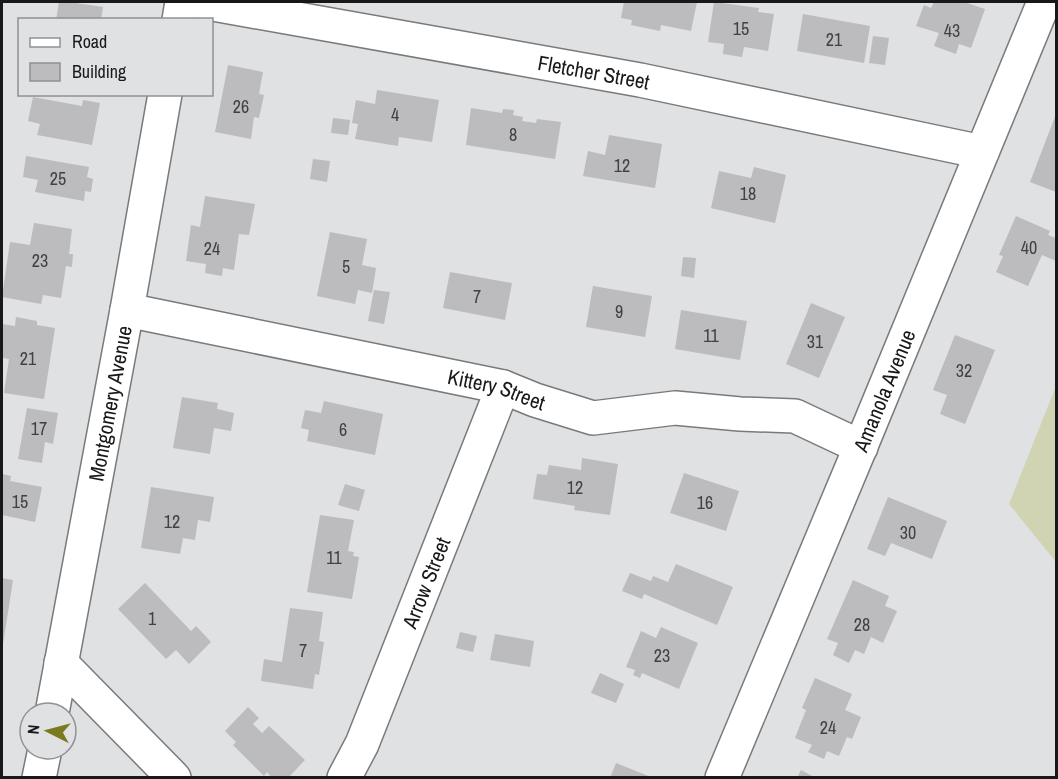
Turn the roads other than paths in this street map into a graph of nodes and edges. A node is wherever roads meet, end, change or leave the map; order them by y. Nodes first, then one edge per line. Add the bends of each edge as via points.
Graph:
1 (182, 2) edge
2 (202, 2) edge
3 (1044, 2) edge
4 (179, 18) edge
5 (165, 96) edge
6 (982, 152) junction
7 (127, 310) junction
8 (503, 387) junction
9 (861, 447) junction
10 (61, 663) junction
11 (54, 701) edge
12 (42, 761) edge
13 (39, 777) edge
14 (174, 777) edge
15 (344, 777) edge
16 (722, 777) edge

1 - 4 street
2 - 6 street, Fletcher Street via 640,80
3 - 6 street, Amanola Avenue
5 - 7 street, Montgomery Avenue
6 - 9 street, Amanola Avenue
7 - 8 street, Kittery Street
7 - 10 street, Montgomery Avenue
8 - 9 street, Kittery Street via 593,417 675,408 795,416
8 - 15 street, Arrow Street via 362,744
9 - 16 street, Amanola Avenue
10 - 11 street, Montgomery Avenue
10 - 14 street
12 - 13 street

